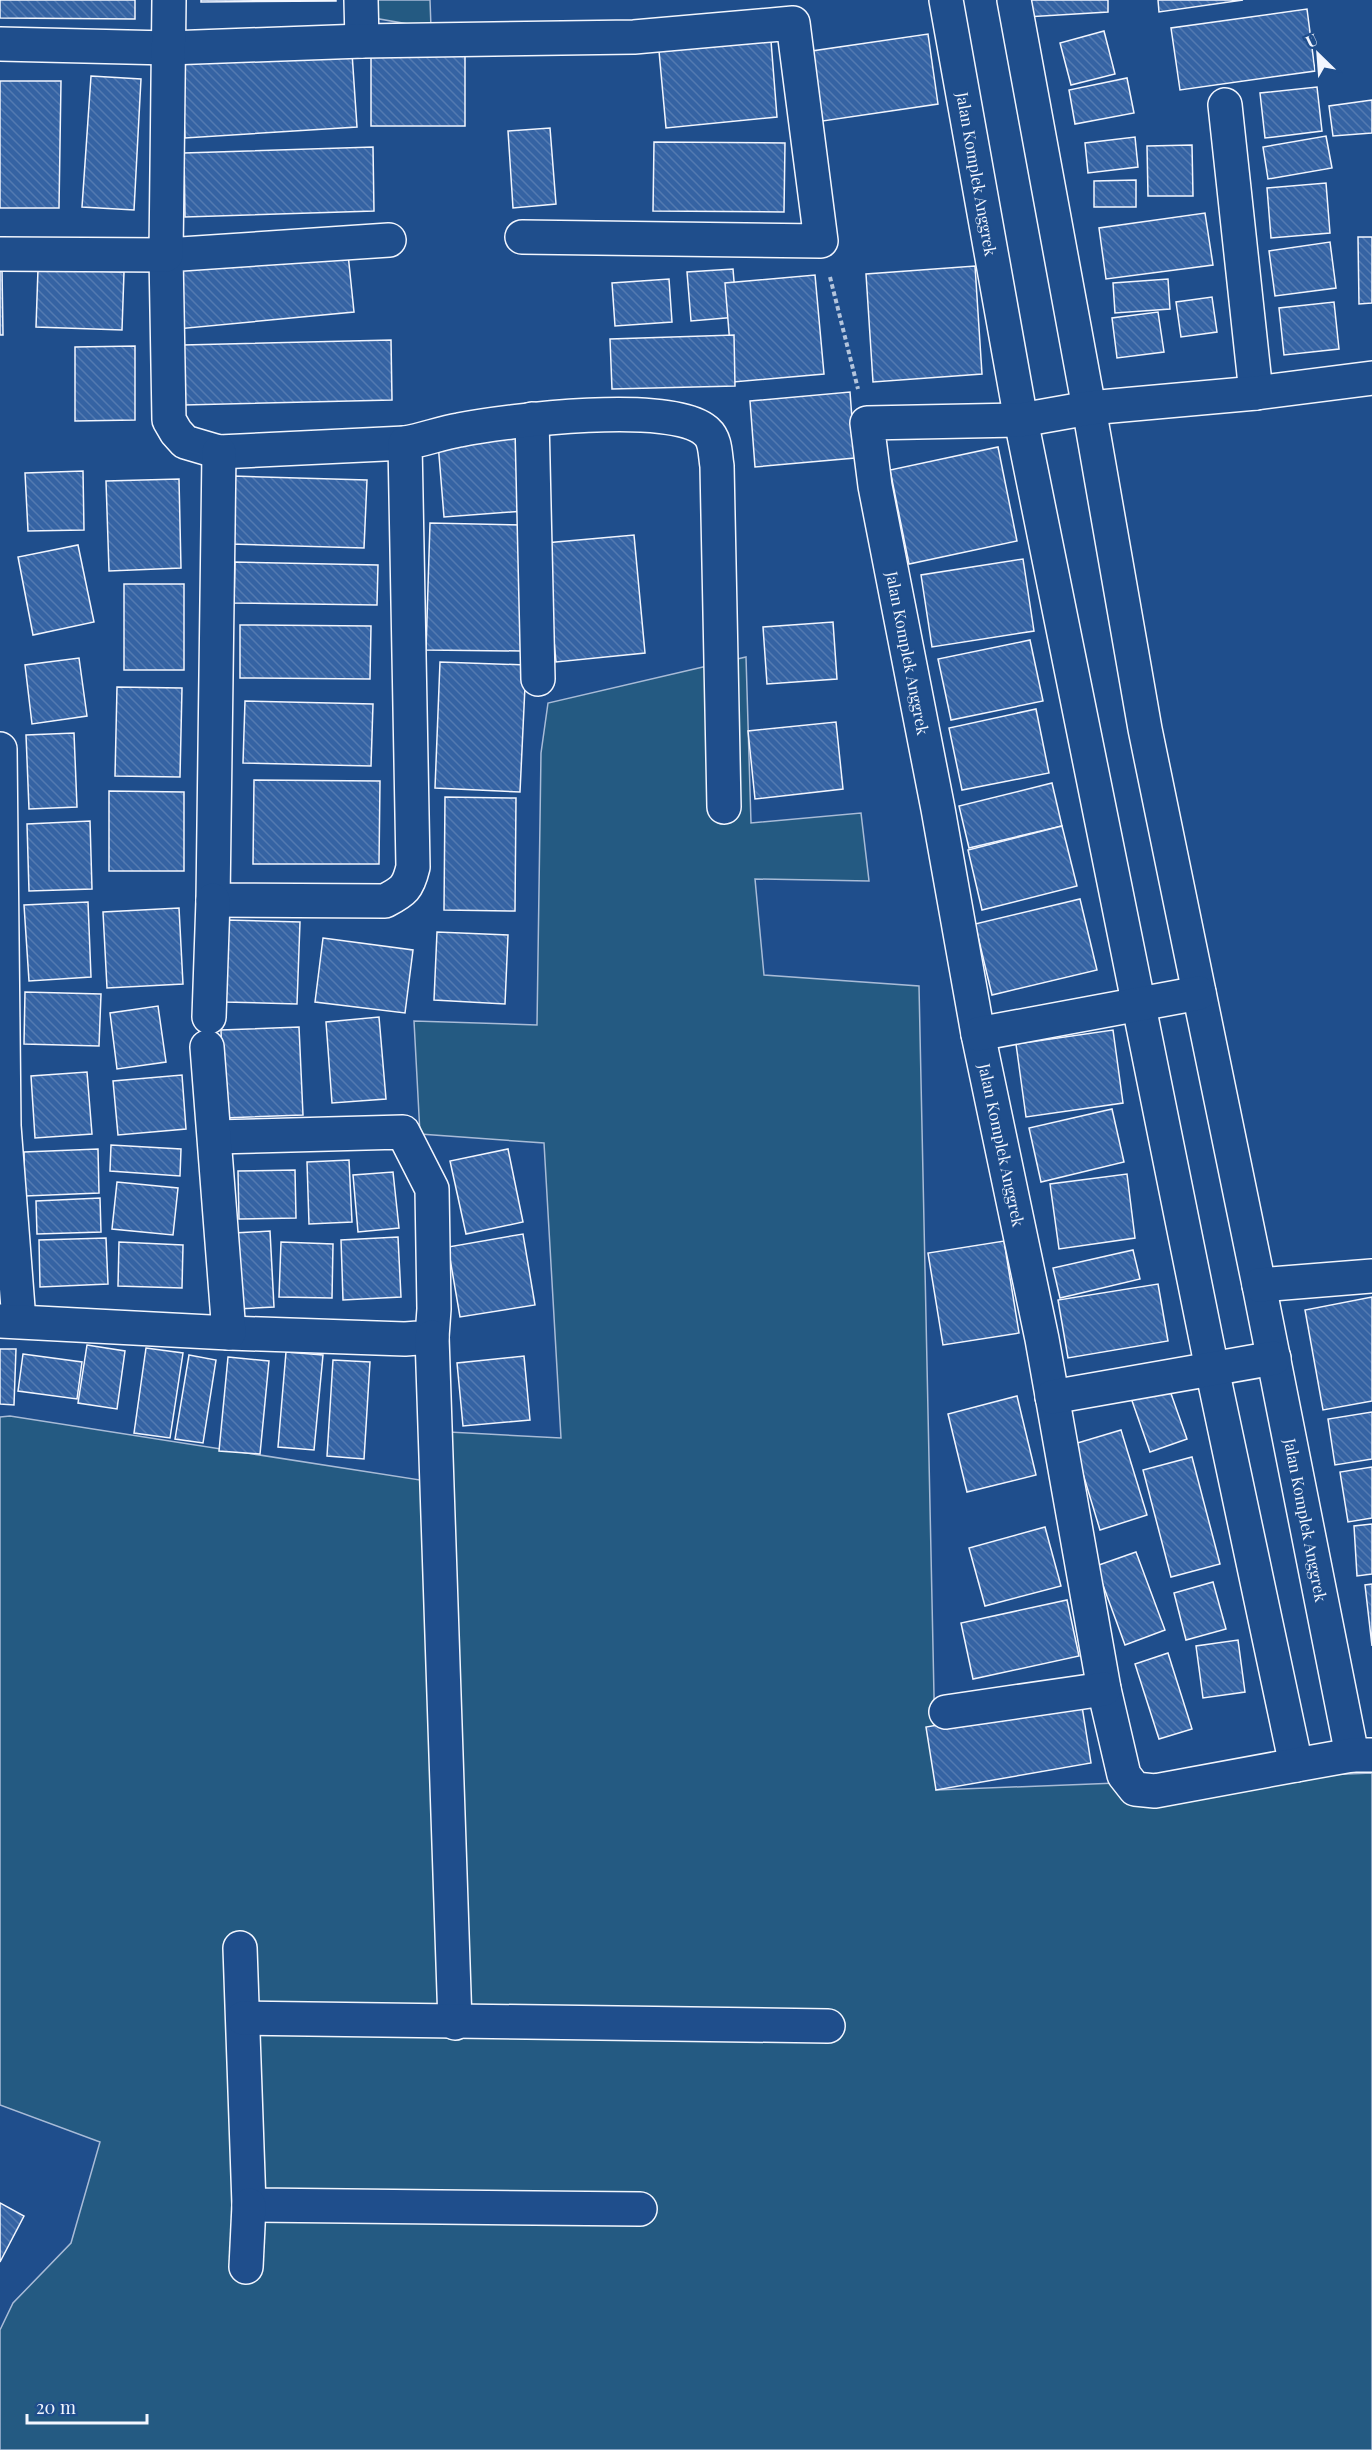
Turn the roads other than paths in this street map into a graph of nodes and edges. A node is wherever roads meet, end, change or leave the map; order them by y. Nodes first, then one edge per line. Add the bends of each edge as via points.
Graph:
1 (169, 0) edge
2 (361, 0) edge
3 (946, 0) edge
4 (1014, 0) edge
5 (362, 41) junction
6 (0, 44) edge
7 (169, 48) junction
8 (1225, 105) dead end
9 (522, 237) dead end
10 (389, 240) dead end
11 (166, 248) junction
12 (0, 254) edge
13 (1372, 378) edge
14 (1256, 393) junction
15 (1089, 408) junction
16 (532, 419) junction
17 (1021, 420) junction
18 (405, 444) junction
19 (219, 452) junction
20 (538, 679) dead end
21 (0, 748) edge
22 (724, 807) dead end
23 (213, 900) junction
24 (1, 925) edge
25 (1199, 993) junction
26 (1138, 1005) junction
27 (978, 1034) junction
28 (2, 1126) edge
29 (215, 1137) junction
30 (1372, 1276) edge
31 (1259, 1285) junction
32 (10, 1321) edge
33 (229, 1334) junction
34 (432, 1337) junction
35 (1274, 1358) junction
36 (1212, 1369) junction
37 (1052, 1397) junction
38 (1104, 1689) junction
39 (946, 1712) dead end
40 (1362, 1755) edge
41 (1296, 1765) junction
42 (240, 1948) dead end
43 (243, 2018) junction
44 (455, 2023) junction
45 (828, 2026) dead end
46 (249, 2205) junction
47 (640, 2209) dead end
48 (246, 2267) dead end

1 - 7 street
2 - 5 street
3 - 17 street, Jalan Komplek Anggrek
4 - 15 street, Jalan Komplek Anggrek
5 - 7 street
5 - 9 street via 634,37 793,23 821,241
6 - 7 street
7 - 11 street
8 - 14 street
10 - 11 street
11 - 12 street
11 - 19 street via 169,420 185,442
13 - 14 street
14 - 15 street
15 - 17 street
15 - 25 street, Jalan Komplek Anggrek via 1145,729
16 - 18 street via 458,430
16 - 20 street
16 - 22 street via 603,414 653,416 694,423 708,432 714,443
17 - 26 street, Jalan Komplek Anggrek
17 - 27 street, Jalan Komplek Anggrek via 867,423 874,486
18 - 19 street
18 - 23 street via 414,867 410,882 402,892 385,901
19 - 23 street
21 - 24 street
23 - 29 street via 208,1032
24 - 28 street
25 - 26 street
25 - 31 street, Jalan Komplek Anggrek
26 - 27 street
26 - 36 street, Jalan Komplek Anggrek
27 - 37 street, Jalan Komplek Anggrek
28 - 32 street
29 - 33 street
29 - 34 street via 403,1132 432,1189
30 - 31 street
31 - 35 street, Jalan Komplek Anggrek
32 - 33 street
33 - 34 street
34 - 44 street
35 - 36 street
35 - 40 street, Jalan Komplek Anggrek
36 - 37 street
36 - 41 street, Jalan Komplek Anggrek
37 - 38 street, Jalan Komplek Anggrek
38 - 39 street
38 - 41 street, Jalan Komplek Anggrek via 1124,1776 1135,1789 1155,1791
40 - 41 street, Jalan Komplek Anggrek
42 - 43 street
43 - 44 street
43 - 46 street
44 - 45 street
46 - 47 street
46 - 48 street

